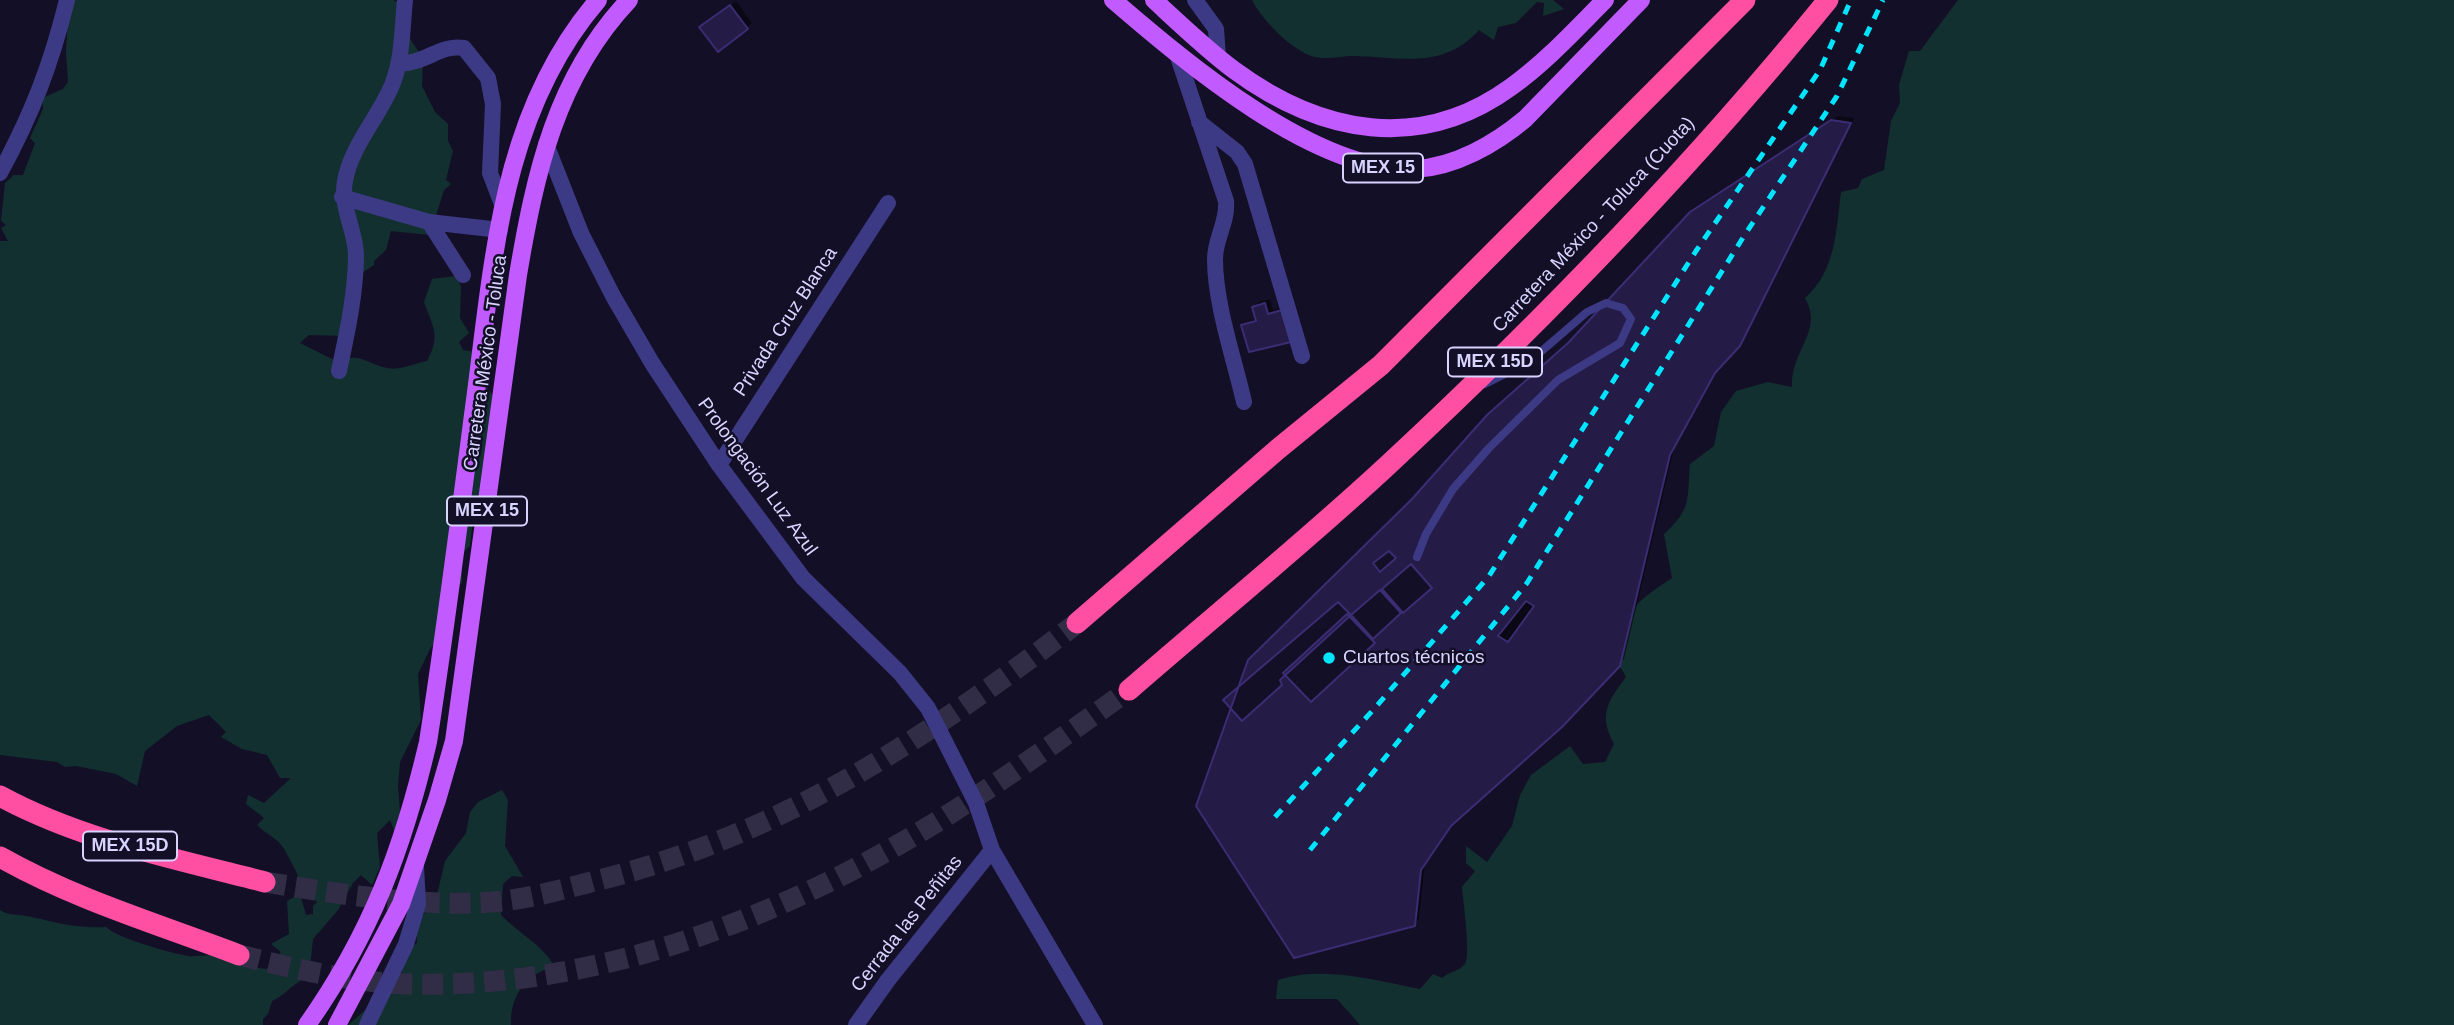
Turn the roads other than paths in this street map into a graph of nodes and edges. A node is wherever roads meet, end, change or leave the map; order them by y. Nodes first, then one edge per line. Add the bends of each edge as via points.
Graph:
1 (67, 0) edge
2 (405, 0) edge
3 (598, 0) edge
4 (629, 0) edge
5 (1113, 0) edge
6 (1154, 0) edge
7 (1195, 0) edge
8 (1605, 0) edge
9 (1641, 0) edge
10 (1745, 0) edge
11 (1828, 0) edge
12 (1176, 51) junction
13 (1218, 57) junction
14 (398, 64) junction
15 (1197, 120) junction
16 (546, 144) junction
17 (0, 173) edge
18 (342, 197) junction
19 (888, 203) dead end
20 (503, 207) junction
21 (429, 222) junction
22 (500, 230) junction
23 (463, 275) dead end
24 (1302, 356) dead end
25 (339, 371) dead end
26 (1460, 396) junction
27 (1244, 402) dead end
28 (719, 465) junction
29 (1417, 557) dead end
30 (1077, 623) tunnel mouth
31 (1129, 690) tunnel mouth
32 (0, 796) edge
33 (992, 850) junction
34 (0, 858) edge
35 (416, 867) junction
36 (265, 882) tunnel mouth
37 (239, 954) tunnel mouth
38 (307, 1025) edge
39 (337, 1025) edge
40 (367, 1025) edge
41 (856, 1025) edge
42 (1095, 1025) edge

1 - 17 street via 39,95
2 - 14 street
3 - 20 main road, Carretera México - Toluca / MEX 15 via 541,82 520,136
4 - 16 main road, Carretera México - Toluca / MEX 15 via 590,47 562,100
5 - 12 main road, MEX 15
6 - 13 main road, MEX 15
7 - 13 street via 1216,29
8 - 13 main road, MEX 15 via 1509,89 1426,127 1390,131 1342,124 1293,106
9 - 12 main road, MEX 15 via 1507,134 1469,155 1419,169 1382,167 1318,145 1257,111
10 - 30 highway via 1381,365
11 - 26 highway, Carretera México - Toluca (Cuota) / MEX 15D via 1653,199
12 - 15 street
14 - 18 street via 392,85 351,162
14 - 20 street via 416,64 450,46 464,48 488,78 493,104 490,173
15 - 24 street via 1237,152 1244,164
15 - 27 street via 1226,201 1215,268
16 - 28 street, Prolongación Luz Azul via 581,233 614,296
16 - 35 main road, Carretera México - Toluca / MEX 15 via 518,275 454,741
18 - 21 street
18 - 25 street via 356,257
19 - 28 street, Privada Cruz Blanca
20 - 22 main road, Carretera México - Toluca / MEX 15
21 - 22 street
21 - 23 street
22 - 38 main road, Carretera México - Toluca / MEX 15 via 439,669 414,804 380,897
26 - 29 lane via 1529,362 1587,312 1606,303 1623,307 1631,319 1620,343 1558,380 1489,448 1453,489
26 - 31 highway, Carretera México - Toluca (Cuota) / MEX 15D via 1387,466
28 - 33 street, Prolongación Luz Azul via 803,578 900,673 928,708 976,803
32 - 36 highway, MEX 15D via 76,828
33 - 41 street, Cerrada las Peñitas
33 - 42 street, Prolongación Luz Azul
34 - 37 highway via 86,899
35 - 39 main road, Carretera México - Toluca / MEX 15 via 389,931
35 - 40 street via 418,904 406,944

